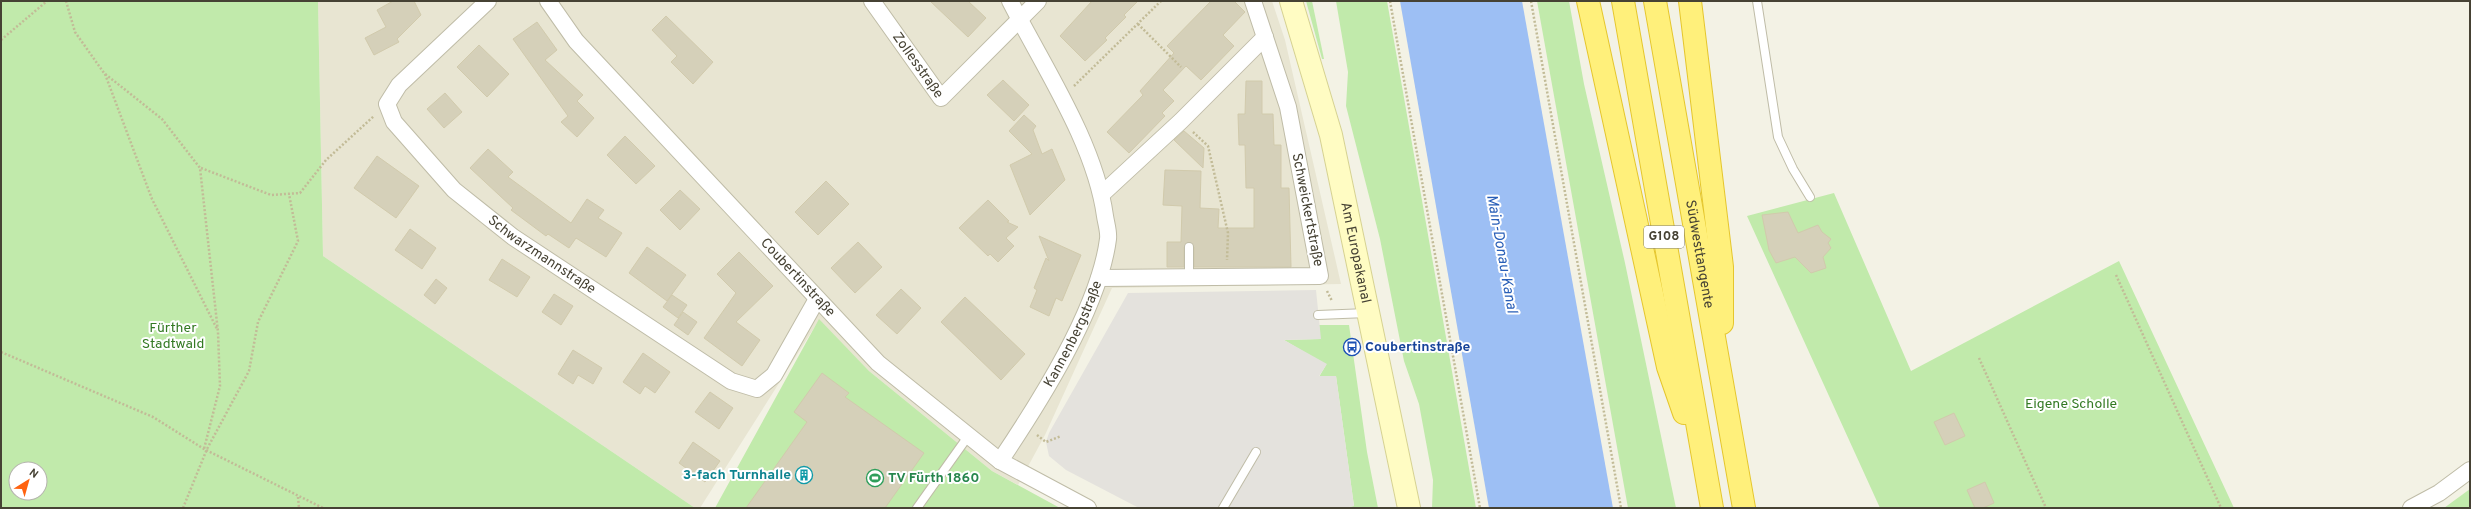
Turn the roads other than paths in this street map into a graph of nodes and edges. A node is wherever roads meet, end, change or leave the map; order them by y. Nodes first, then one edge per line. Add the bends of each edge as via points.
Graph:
1 (488, 1) edge
2 (548, 1) edge
3 (872, 1) edge
4 (1010, 1) edge
5 (1038, 1) edge
6 (1253, 1) edge
7 (1291, 1) edge
8 (1588, 1) edge
9 (1623, 1) edge
10 (1655, 1) edge
11 (1690, 1) edge
12 (1757, 1) edge
13 (1020, 20) junction
14 (1265, 37) junction
15 (1102, 194) junction
16 (1810, 197) dead end
17 (1189, 247) dead end
18 (1189, 276) junction
19 (1099, 278) junction
20 (817, 299) junction
21 (1368, 313) junction
22 (1318, 315) dead end
23 (1722, 380) junction
24 (969, 435) junction
25 (1256, 452) dead end
26 (1000, 461) junction
27 (2470, 470) edge
28 (1705, 472) junction
29 (917, 508) edge
30 (1088, 508) edge
31 (1223, 508) edge
32 (1409, 508) edge
33 (1712, 508) edge
34 (1744, 508) edge
35 (2411, 508) edge

1 - 20 street, Schwarzmannstraße via 399,85 387,104 394,122 454,190 513,237 731,381 757,389 774,375
2 - 20 street, Coubertinstraße via 576,41
3 - 13 street, Zollesstraße via 941,98
4 - 13 street, Kannenbergstraße
5 - 13 street
6 - 14 street, Schweickertstraße
7 - 21 main road, Am Europakanal via 1331,135
8 - 28 highway via 1668,366
9 - 28 highway, G108
10 - 23 highway, Südwesttangente / G108
11 - 23 highway via 1722,267
12 - 16 lane via 1778,137
13 - 15 street, Kannenbergstraße via 1087,150
14 - 15 street via 1181,121
14 - 18 street, Schweickertstraße via 1288,107 1320,276
15 - 19 street, Kannenbergstraße via 1108,238
17 - 18 lane
18 - 19 street, Schweickertstraße
19 - 26 street, Kannenbergstraße via 1075,336 1025,424
20 - 24 street, Coubertinstraße via 878,362
21 - 22 lane
21 - 32 main road, Am Europakanal
23 - 34 highway, Südwesttangente / G108
24 - 26 street, Coubertinstraße
24 - 29 lane
25 - 31 lane
26 - 30 street, Coubertinstraße
27 - 35 street via 2439,493
28 - 33 highway, G108

